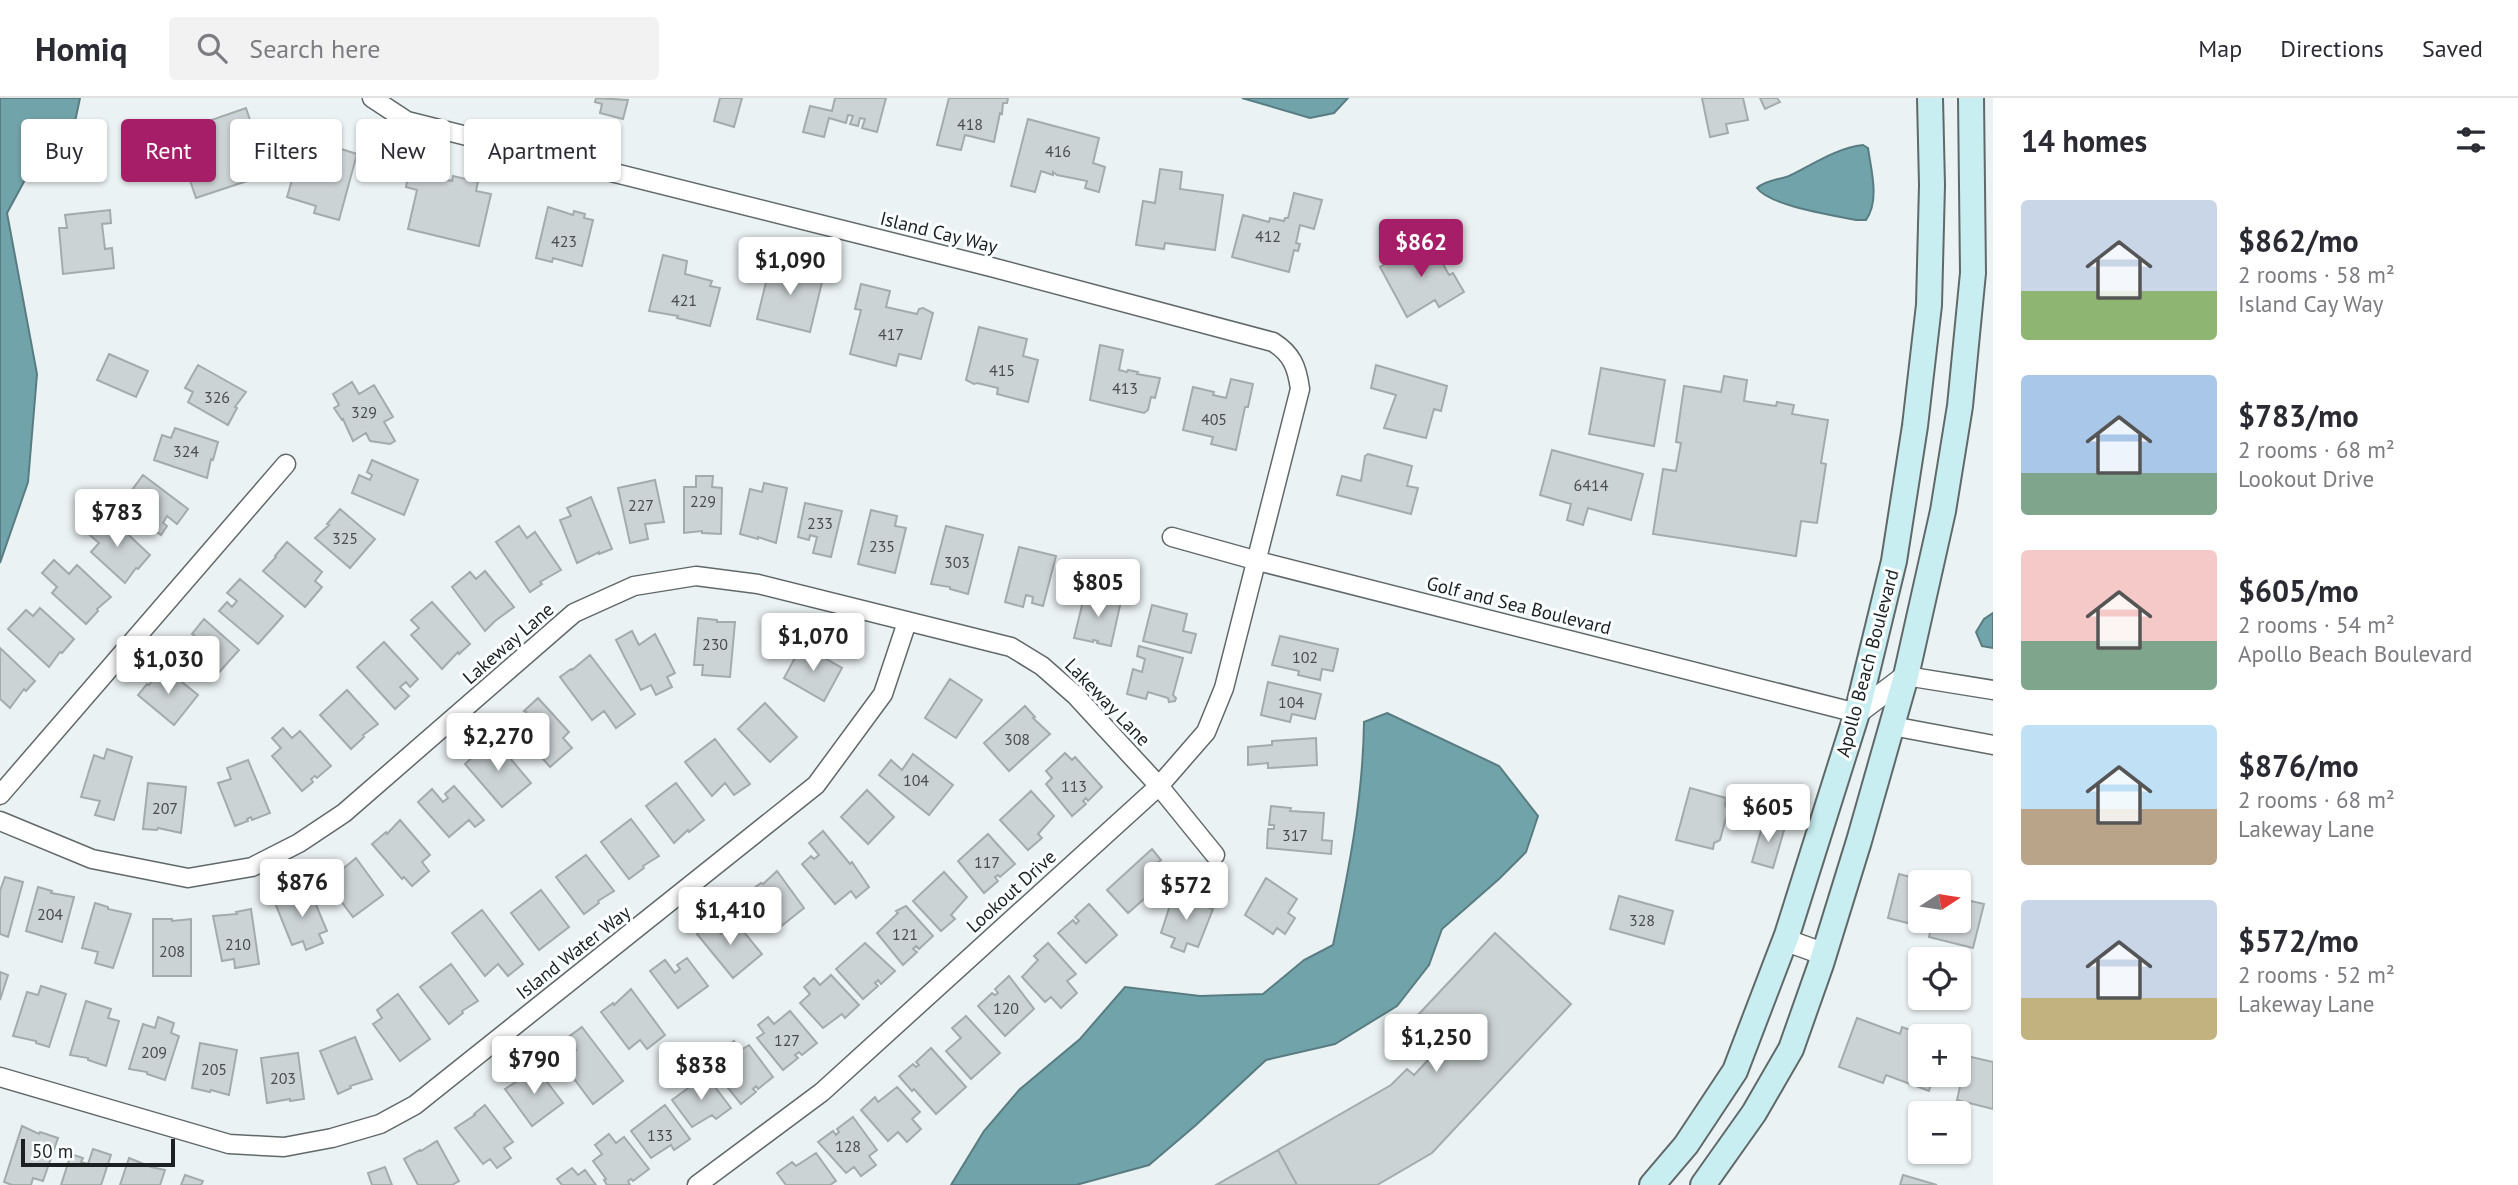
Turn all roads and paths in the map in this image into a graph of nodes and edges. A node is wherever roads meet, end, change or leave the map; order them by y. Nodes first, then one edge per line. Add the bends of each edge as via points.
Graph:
1 (372, 98) edge
2 (1930, 98) edge
3 (1971, 98) edge
4 (286, 464) dead end
5 (1172, 537) dead end
6 (1258, 561) junction
7 (907, 622) junction
8 (1906, 676) junction
9 (1993, 690) edge
10 (1857, 713) junction
11 (1892, 726) junction
12 (1993, 745) edge
13 (1159, 786) junction
14 (0, 794) edge
15 (0, 821) edge
16 (1215, 855) dead end
17 (1785, 940) junction
18 (1824, 954) junction
19 (0, 1076) edge
20 (697, 1185) edge
21 (1652, 1185) edge
22 (1703, 1185) edge

1 - 6 street, Island Cay Way via 407,121 1273,342 1292,359 1300,389
2 - 10 main road, Apollo Beach Boulevard via 1929,305 1915,426 1894,561
3 - 8 main road, Apollo Beach Boulevard via 1973,272 1960,406
4 - 14 street
5 - 6 street, Golf and Sea Boulevard
6 - 10 street, Golf and Sea Boulevard
6 - 13 street, Lookout Drive via 1224,688 1206,732
7 - 13 street, Lakeway Lane via 1011,647 1042,666
7 - 15 street, Lakeway Lane via 758,584 696,576 634,586 574,614 344,813 252,867 188,878 92,859
7 - 19 street, Island Water Way via 883,694 816,785 415,1105 380,1124 284,1147 229,1144
8 - 9 street
8 - 10 street
8 - 11 main road, Apollo Beach Boulevard
10 - 17 main road, Apollo Beach Boulevard
11 - 12 street
11 - 18 main road, Apollo Beach Boulevard
13 - 16 street, Lakeway Lane
13 - 20 street, Lookout Drive via 822,1092
17 - 18 street
17 - 21 main road, Apollo Beach Boulevard via 1735,1071 1686,1145
18 - 22 main road, Apollo Beach Boulevard via 1791,1049 1754,1113

